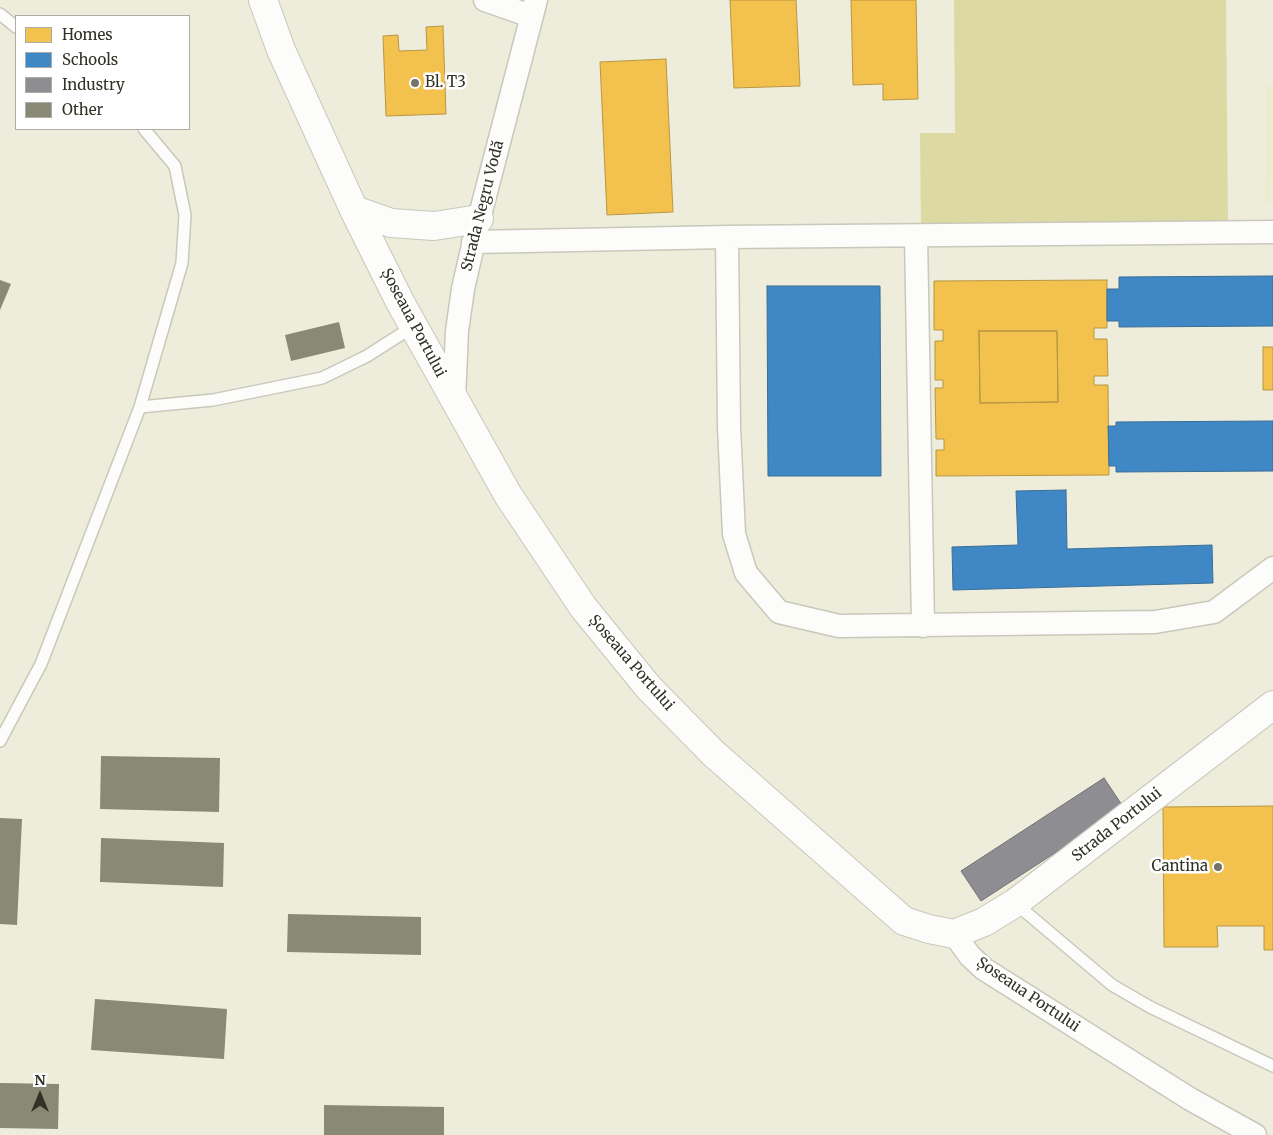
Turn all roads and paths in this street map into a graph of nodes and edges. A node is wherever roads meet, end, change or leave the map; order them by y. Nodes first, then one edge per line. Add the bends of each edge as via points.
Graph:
1 (485, 0) edge
2 (267, 1) edge
3 (533, 8) edge
4 (0, 14) edge
5 (15, 26) edge
6 (145, 130) edge
7 (354, 210) junction
8 (476, 230) junction
9 (1273, 232) edge
10 (916, 236) junction
11 (727, 237) junction
12 (414, 326) junction
13 (454, 399) junction
14 (140, 407) junction
15 (1273, 568) edge
16 (922, 626) junction
17 (1273, 705) edge
18 (0, 740) edge
19 (1015, 904) junction
20 (954, 934) junction
21 (1273, 1066) edge
22 (1255, 1135) edge

1 - 3 street, Strada Negru Vodă
2 - 7 street, Șoseaua Portului via 281,50
3 - 8 street, Strada Negru Vodă
4 - 5 lane
6 - 14 lane via 175,166 184,215 182,263
7 - 8 street via 391,223
7 - 12 street, Șoseaua Portului
8 - 11 street
8 - 13 street, Strada Negru Vodă via 457,332
9 - 10 street
10 - 11 street
10 - 16 street
11 - 16 street via 734,534 746,573 779,612 840,626
12 - 13 street, Șoseaua Portului
12 - 14 lane via 367,356 322,378 213,400
13 - 20 street, Șoseaua Portului via 508,495 577,599 648,688 714,753 904,920 929,930
14 - 18 lane via 41,664
15 - 16 street via 1214,612 1155,622
17 - 19 street, Strada Portului
19 - 20 street, Strada Portului
19 - 21 lane via 1112,985 1150,1007
20 - 22 street, Șoseaua Portului via 984,969 1190,1099

